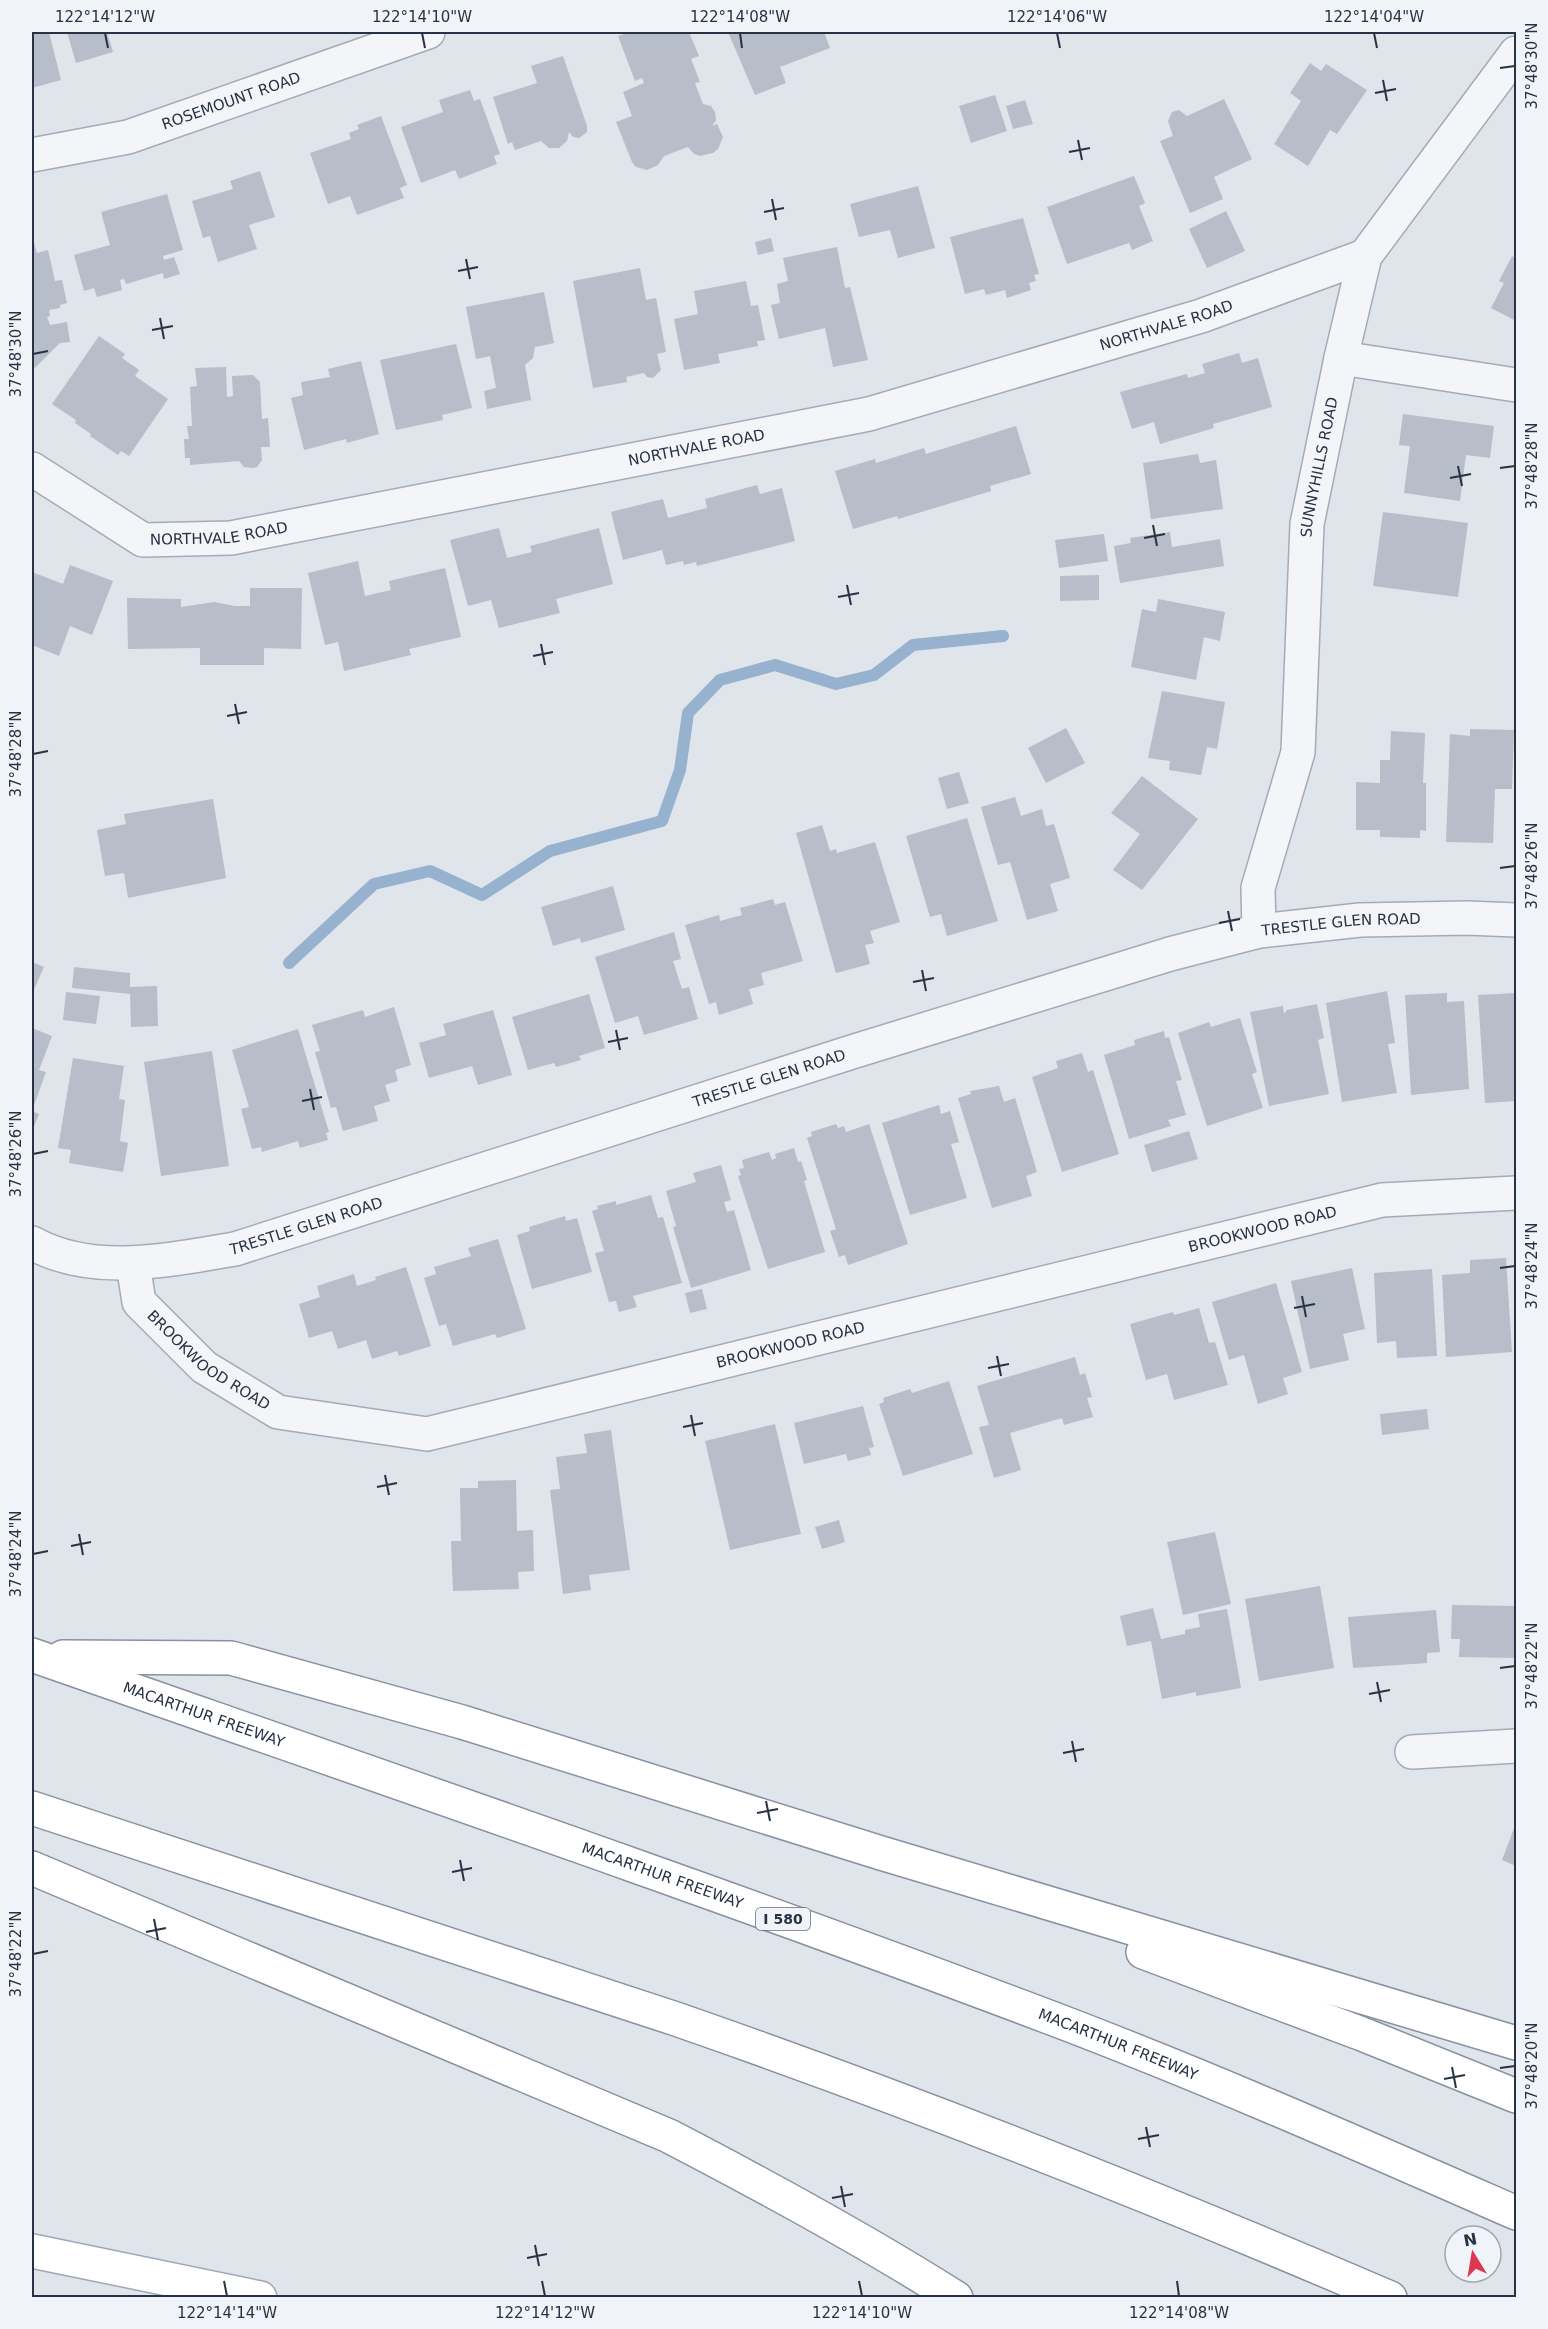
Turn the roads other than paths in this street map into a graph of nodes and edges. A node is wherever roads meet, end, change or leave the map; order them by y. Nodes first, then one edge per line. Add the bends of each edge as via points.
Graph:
1 (428, 32) edge
2 (1516, 53) edge
3 (32, 155) edge
4 (1365, 256) junction
5 (1341, 358) junction
6 (1516, 385) edge
7 (32, 469) edge
8 (1516, 920) edge
9 (1259, 931) junction
10 (1516, 1193) edge
11 (32, 1243) edge
12 (132, 1264) junction
13 (34, 1656) edge
14 (1516, 1746) edge
15 (1412, 1752) dead end
16 (32, 1808) edge
17 (881, 1853) junction
18 (32, 1868) edge
19 (1516, 2043) edge
20 (1516, 2096) edge
21 (1516, 2213) edge
22 (32, 2251) edge
23 (204, 2292) edge
24 (260, 2298) edge
25 (956, 2298) edge
26 (1390, 2298) edge

1 - 3 street, ROSEMOUNT ROAD via 128,137
2 - 4 street, SUNNYHILLS ROAD
4 - 5 street, SUNNYHILLS ROAD
4 - 7 street, NORTHVALE ROAD via 1201,316 869,414 231,538 143,540
5 - 6 street
5 - 9 street, SUNNYHILLS ROAD via 1306,524 1298,752 1258,888
8 - 9 street, TRESTLE GLEN ROAD via 1360,920
9 - 12 street, TRESTLE GLEN ROAD via 1170,954 855,1051 235,1248
10 - 12 street, BROOKWOOD ROAD via 1383,1200 427,1434 278,1412 204,1368 139,1302
11 - 12 street, TRESTLE GLEN ROAD via 48,1252 90,1262
13 - 17 main road via 231,1658 462,1722
13 - 21 main road, MACARTHUR FREEWAY / I 580 via 510,1822 1049,2017 1292,2115
14 - 15 street
16 - 26 main road via 781,2055 1026,2147
17 - 19 main road
17 - 20 main road
18 - 25 main road via 669,2136 872,2245
22 - 23 main road
23 - 24 main road

